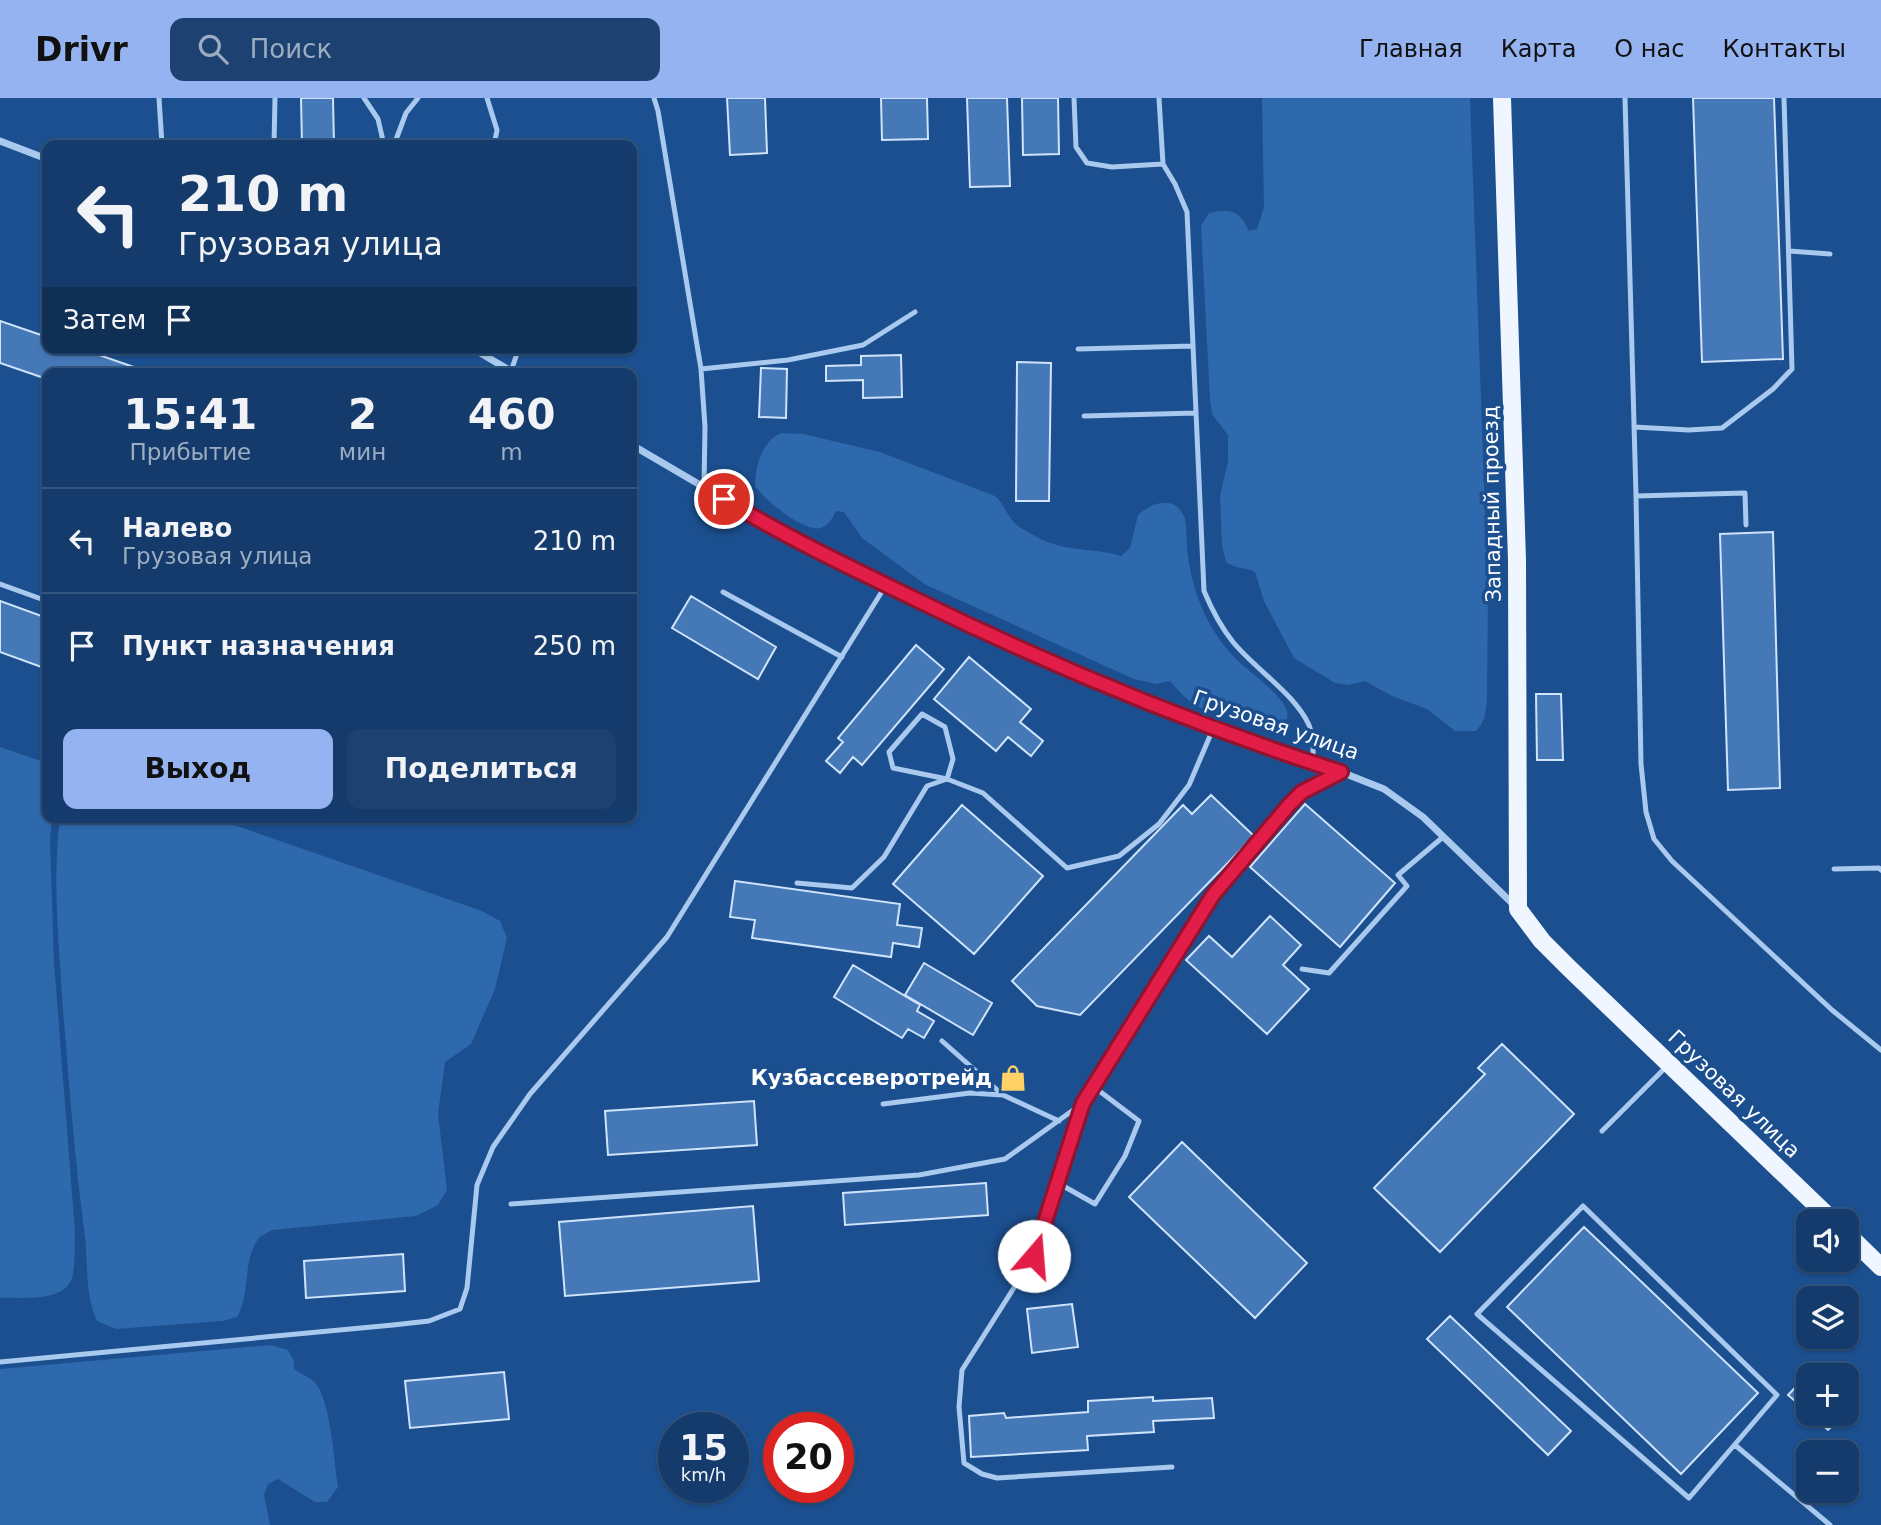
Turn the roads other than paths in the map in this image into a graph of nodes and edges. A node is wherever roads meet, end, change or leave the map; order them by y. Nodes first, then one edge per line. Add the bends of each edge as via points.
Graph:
1 (159, 98) edge
2 (275, 98) edge
3 (364, 98) edge
4 (418, 98) edge
5 (487, 98) edge
6 (654, 98) edge
7 (1074, 98) edge
8 (1159, 98) edge
9 (1502, 98) edge
10 (1625, 98) edge
11 (1784, 98) edge
12 (162, 140) edge
13 (274, 140) edge
14 (383, 140) edge
15 (396, 140) edge
16 (495, 140) edge
17 (0, 141) edge
18 (42, 157) edge
19 (1163, 164) junction
20 (1789, 251) junction
21 (1830, 254) dead end
22 (915, 312) dead end
23 (1193, 346) junction
24 (1077, 349) dead end
25 (482, 354) edge
26 (506, 368) edge
27 (701, 369) junction
28 (1196, 413) junction
29 (1084, 416) dead end
30 (1634, 427) junction
31 (637, 447) edge
32 (704, 486) junction
33 (1636, 496) junction
34 (1746, 524) dead end
35 (0, 584) edge
36 (886, 585) junction
37 (723, 592) dead end
38 (42, 599) edge
39 (842, 657) junction
40 (1213, 729) junction
41 (1312, 763) junction
42 (1341, 772) junction
43 (947, 779) junction
44 (1443, 837) junction
45 (1834, 869) dead end
46 (1881, 870) edge
47 (797, 883) dead end
48 (1518, 909) junction
49 (1302, 969) dead end
50 (942, 1041) dead end
51 (1881, 1050) edge
52 (1670, 1063) junction
53 (1094, 1087) junction
54 (1003, 1096) junction
55 (1083, 1103) junction
56 (883, 1104) dead end
57 (1059, 1121) junction
58 (1602, 1131) dead end
59 (1058, 1183) junction
60 (511, 1204) dead end
61 (1821, 1209) edge
62 (1859, 1246) edge
63 (1881, 1267) edge
64 (0, 1362) edge
65 (1735, 1445) junction
66 (1172, 1467) dead end
67 (1830, 1525) edge

1 - 12 lane
2 - 13 lane
3 - 14 lane via 378,118
4 - 15 lane via 406,113
5 - 16 lane via 497,130
6 - 27 lane
7 - 19 lane via 1076,147 1087,163 1112,167
8 - 19 lane
9 - 48 main road, Западный проезд via 1517,559
10 - 30 lane
11 - 20 lane
17 - 18 street
19 - 23 lane via 1187,212
20 - 21 lane
20 - 30 lane via 1792,369 1721,428
22 - 27 lane via 863,345 788,360
23 - 24 lane
23 - 28 lane
25 - 26 street
27 - 32 lane
28 - 29 lane
28 - 41 lane via 1204,591 1215,618 1234,643 1309,725
30 - 33 lane
31 - 32 street, Грузовая улица
32 - 36 street, Грузовая улица via 806,547
33 - 34 lane via 1745,493
33 - 51 lane via 1641,764 1654,839 1832,1010
35 - 38 lane
36 - 39 lane
36 - 40 street, Грузовая улица via 1021,650
37 - 39 lane
39 - 64 lane via 667,937 530,1094 493,1147 477,1185 467,1288 460,1309 429,1321
40 - 41 street, Грузовая улица
40 - 43 lane via 1189,785 1158,824 1119,856 1067,869 983,793
41 - 42 street, Грузовая улица
42 - 44 street, Грузовая улица via 1398,796
42 - 53 lane via 1302,792 1213,895
43 - 43 lane via 892,768 890,752 922,714 945,727 953,760
43 - 47 lane via 927,786 884,857 852,888
44 - 48 street, Грузовая улица
44 - 49 lane via 1398,874 1407,886 1329,973
45 - 46 lane
48 - 52 main road, Грузовая улица via 1550,950
50 - 54 lane
52 - 58 lane
52 - 61 main road, Грузовая улица
53 - 55 lane
53 - 59 lane via 1139,1121 1125,1156 1095,1204
54 - 56 lane via 970,1093
54 - 57 lane
55 - 57 lane
55 - 59 lane
57 - 60 lane via 1004,1159 919,1175
59 - 66 lane via 1034,1256 962,1370 959,1407 964,1463 997,1478
62 - 63 main road
65 - 65 lane via 1777,1395 1583,1206 1477,1314 1689,1498
65 - 67 lane

